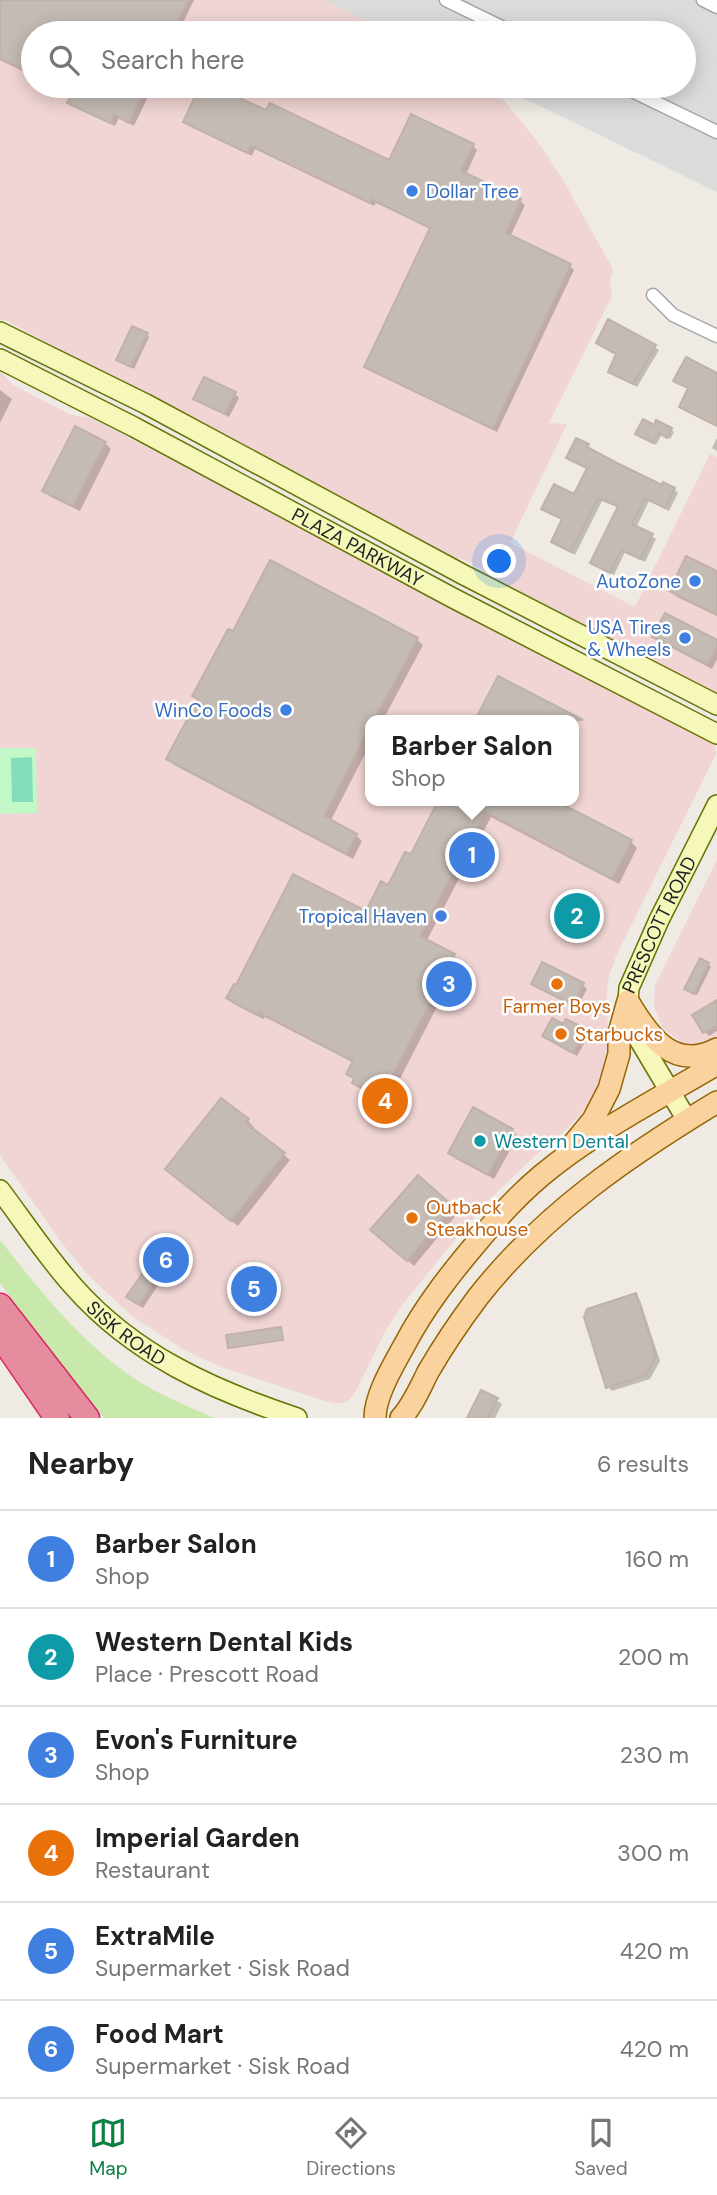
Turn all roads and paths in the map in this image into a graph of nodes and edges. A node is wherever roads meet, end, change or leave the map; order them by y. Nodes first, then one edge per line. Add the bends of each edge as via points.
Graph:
1 (446, 0) edge
2 (704, 0) edge
3 (717, 7) edge
4 (489, 21) edge
5 (647, 98) edge
6 (717, 132) edge
7 (653, 295) dead end
8 (0, 332) edge
9 (717, 336) edge
10 (0, 359) edge
11 (717, 705) edge
12 (717, 734) edge
13 (717, 805) edge
14 (628, 1001) junction
15 (717, 1049) edge
16 (717, 1064) edge
17 (669, 1091) junction
18 (717, 1102) edge
19 (687, 1120) junction
20 (554, 1166) junction
21 (0, 1190) edge
22 (0, 1306) edge
23 (0, 1335) edge
24 (57, 1418) edge
25 (87, 1418) edge
26 (297, 1418) edge
27 (375, 1418) edge
28 (401, 1418) edge

1 - 4 street
2 - 3 street
5 - 6 street
7 - 9 street via 673,315
8 - 11 street, PLAZA PARKWAY via 146,404
10 - 12 street, PLAZA PARKWAY
13 - 14 street, PRESCOTT ROAD via 634,974
14 - 15 main road via 645,1029 669,1051 694,1057
14 - 17 street, PRESCOTT ROAD via 637,1036
14 - 20 main road via 609,1089 583,1134
16 - 17 main road
17 - 19 street, PRESCOTT ROAD
17 - 20 main road
18 - 19 main road
19 - 28 main road via 606,1174 504,1265 459,1323
20 - 27 main road via 503,1212 438,1291 391,1369
21 - 26 street, SISK ROAD via 74,1287 133,1339 198,1380
22 - 25 highway
23 - 24 highway

